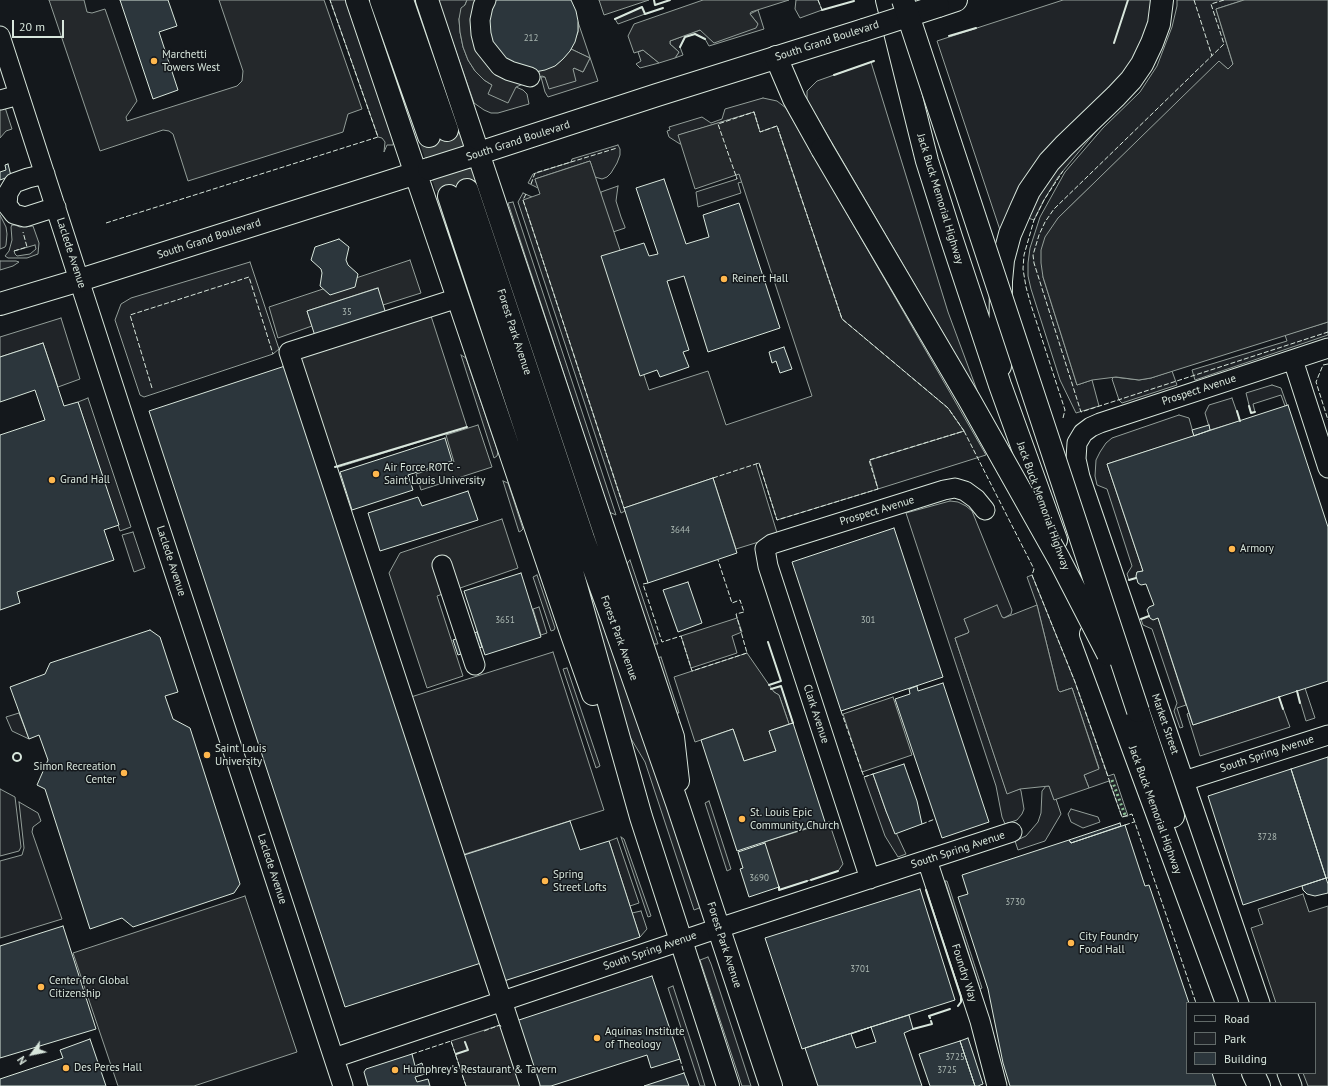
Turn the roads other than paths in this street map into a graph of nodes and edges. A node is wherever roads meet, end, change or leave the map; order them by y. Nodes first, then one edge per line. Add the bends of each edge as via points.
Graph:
1 (357, 0) edge
2 (381, 0) edge
3 (402, 0) edge
4 (427, 0) edge
5 (486, 0) edge
6 (887, 0) edge
7 (903, 0) edge
8 (1162, 0) edge
9 (947, 3) edge
10 (0, 36) edge
11 (776, 57) junction
12 (530, 77) dead end
13 (19, 95) junction
14 (0, 100) edge
15 (473, 155) junction
16 (422, 171) junction
17 (45, 174) junction
18 (56, 207) junction
19 (80, 280) junction
20 (458, 298) junction
21 (0, 304) edge
22 (1328, 348) edge
23 (1293, 360) junction
24 (1000, 385) junction
25 (1077, 443) joint
26 (1328, 468) edge
27 (985, 510) dead end
28 (765, 549) joint
29 (442, 565) dead end
30 (475, 665) dead end
31 (1138, 710) junction
32 (1328, 735) edge
33 (1184, 781) junction
34 (677, 803) junction
35 (641, 817) junction
36 (1012, 832) dead end
37 (927, 860) junction
38 (870, 879) junction
39 (719, 928) junction
40 (681, 941) junction
41 (502, 1002) junction
42 (1226, 1002) edge
43 (1235, 1002) edge
44 (1260, 1002) edge
45 (334, 1058) junction
46 (1254, 1074) edge
47 (1260, 1074) edge
48 (1287, 1074) edge
49 (343, 1086) edge
50 (530, 1086) edge
51 (728, 1086) edge
52 (771, 1086) edge
53 (997, 1086) edge
54 (1258, 1086) edge
55 (1264, 1086) edge
56 (1292, 1086) edge

1 - 16 main road
2 - 3 main road via 438,133
4 - 15 main road
5 - 12 street via 480,20 484,46 500,66 510,72
6 - 24 main road, Jack Buck Memorial Highway via 927,161
7 - 31 main road, Jack Buck Memorial Highway, bridge
8 - 24 main road via 1159,24 1142,64 1126,85 1049,162 1029,191 1017,217 1003,260
9 - 11 main road, South Grand Boulevard, bridge
10 - 13 street, Laclede Avenue
11 - 15 main road, South Grand Boulevard
11 - 31 main road, bridge via 787,85 822,149 970,401 1059,559
13 - 14 street
13 - 17 street, Laclede Avenue
15 - 16 main road, South Grand Boulevard, bridge
15 - 34 main road via 673,737 678,783
16 - 19 main road, South Grand Boulevard
16 - 20 main road
17 - 18 street, Laclede Avenue
17 - 18 street via 14,183 8,193 7,205 14,214 25,216
18 - 19 street, Laclede Avenue
19 - 21 main road, South Grand Boulevard
19 - 45 street, Laclede Avenue
20 - 35 main road via 572,635 610,741
20 - 41 street via 290,352
22 - 23 street, Prospect Avenue
23 - 25 street, Prospect Avenue via 1100,423 1083,433
23 - 26 street
24 - 42 main road, Jack Buck Memorial Highway
25 - 33 street, Market Street via 1076,459 1080,476
27 - 28 street, Prospect Avenue via 976,499 955,488 772,544
28 - 38 street, Clark Avenue via 768,566
29 - 30 street
31 - 43 main road, Jack Buck Memorial Highway
32 - 33 street, South Spring Avenue
33 - 44 street, Market Street
34 - 35 main road, Forest Park Avenue via 458,193
34 - 39 main road, Forest Park Avenue
35 - 40 main road, Forest Park Avenue
36 - 37 street, South Spring Avenue
37 - 38 street, South Spring Avenue
37 - 53 street, Foundry Way via 980,1021
38 - 39 street, South Spring Avenue
39 - 40 street, South Spring Avenue
39 - 52 main road, Forest Park Avenue
40 - 41 street, South Spring Avenue
40 - 51 main road, Forest Park Avenue
41 - 45 street, South Spring Avenue
41 - 50 street
45 - 49 street, Laclede Avenue
46 - 54 main road
47 - 55 main road
48 - 56 street

